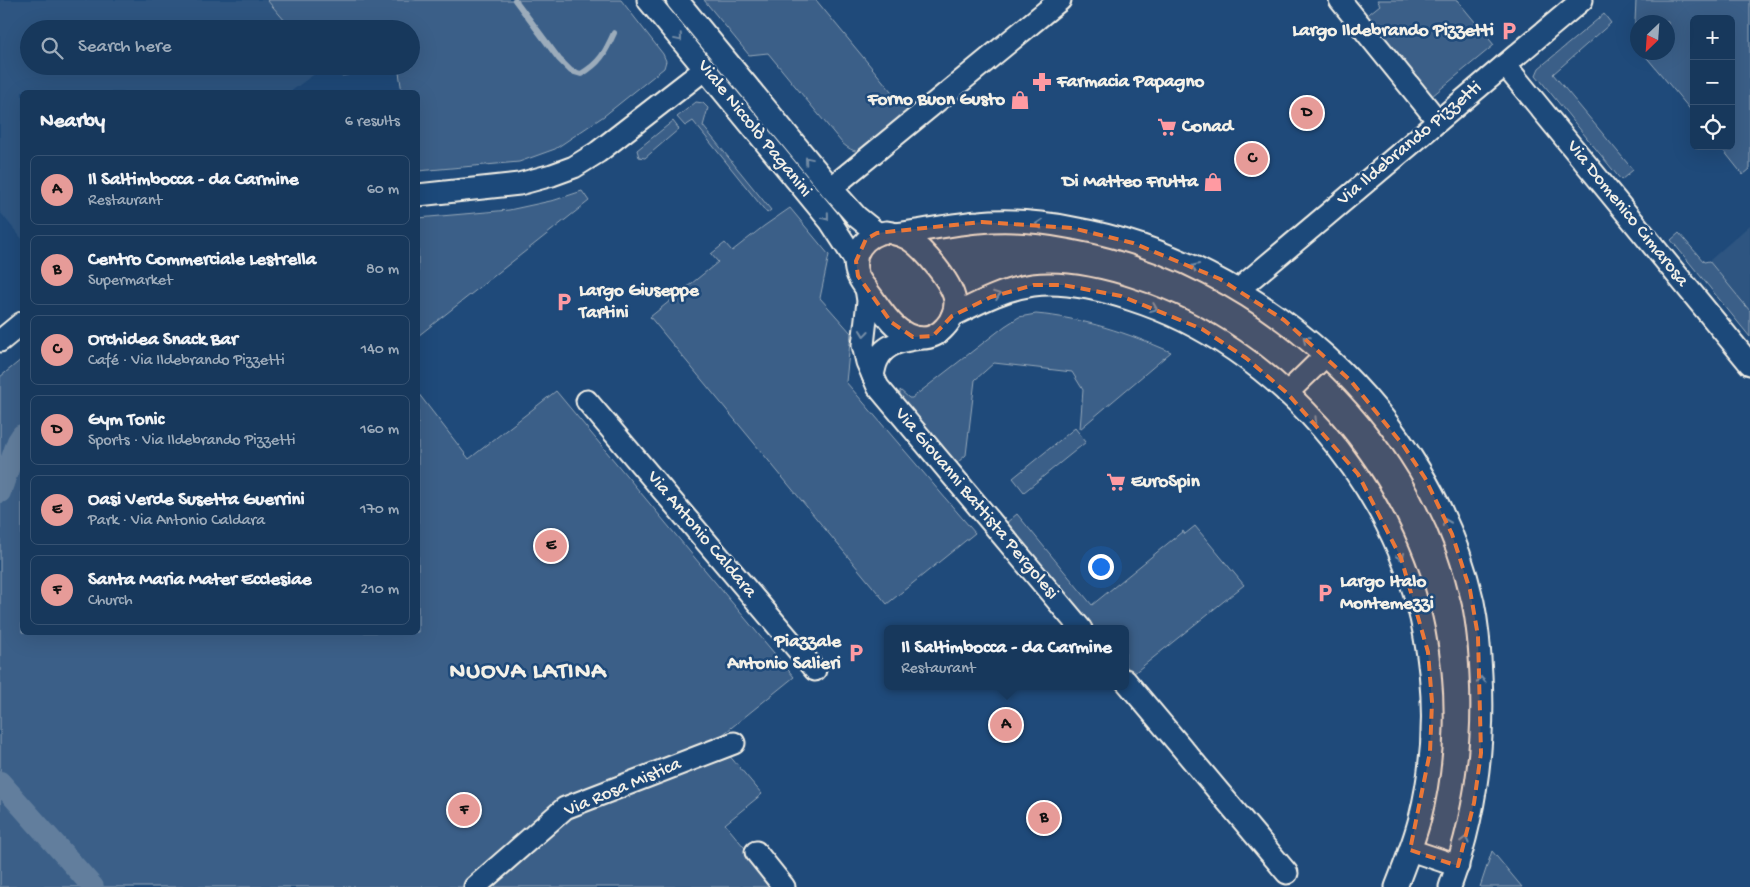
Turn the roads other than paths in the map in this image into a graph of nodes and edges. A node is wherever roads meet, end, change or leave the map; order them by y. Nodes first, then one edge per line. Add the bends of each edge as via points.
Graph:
1 (648, 0) edge
2 (676, 0) edge
3 (1060, 0) edge
4 (1340, 0) edge
5 (1582, 0) edge
6 (1504, 65) junction
7 (705, 69) junction
8 (1438, 121) junction
9 (831, 188) junction
10 (420, 194) edge
11 (886, 234) junction
12 (856, 261) junction
13 (866, 288) junction
14 (1239, 289) junction
15 (952, 316) junction
16 (20, 325) edge
17 (922, 338) junction
18 (0, 341) edge
19 (1325, 356) junction
20 (1750, 364) edge
21 (873, 376) junction
22 (1287, 393) junction
23 (587, 401) dead end
24 (1078, 625) edge
25 (815, 670) dead end
26 (1129, 685) edge
27 (734, 743) dead end
28 (1410, 850) junction
29 (756, 852) dead end
30 (1458, 866) junction
31 (1287, 873) dead end
32 (475, 887) edge
33 (784, 887) edge
34 (1396, 887) edge
35 (1450, 887) edge

1 -> 7 street, Viale Niccolò Paganini
9 -> 2 street, Viale Niccolò Paganini
3 - 9 street
4 - 8 street
5 - 6 street, Via Ildebrando Pizzetti
6 - 8 street, Via Ildebrando Pizzetti
6 - 20 street, Via Domenico Cimarosa
7 - 10 street via 598,152 574,166 519,184
7 -> 12 street, Viale Niccolò Paganini via 830,221
8 - 14 street, Via Ildebrando Pizzetti
9 - 11 street, Viale Niccolò Paganini via 857,217
11 - 12 street via 866,239
14 -> 11 street via 1168,256 1114,237 1072,228 1025,222 982,222
11 - 15 street, Viale Niccolò Paganini via 906,238 916,244 946,280 955,302
12 - 13 street, Viale Niccolò Paganini via 858,276
13 - 17 street, Viale Niccolò Paganini via 901,331
13 -> 21 street, Via Giovanni Battista Pergolesi via 868,308 863,345
19 -> 14 street via 1284,320
15 - 17 street via 941,332
15 -> 22 street via 991,297 1034,285 1063,285 1108,292 1156,308 1202,329 1246,358
16 - 18 street
17 - 21 street via 894,344 884,351 877,360
19 - 22 street
30 -> 19 street via 1474,803 1481,740 1480,662 1470,590 1444,515 1417,466 1377,412
21 - 24 street, Via Giovanni Battista Pergolesi via 888,399
22 -> 28 street via 1330,439 1366,487 1396,544 1415,598 1428,652 1432,702 1427,780
23 - 25 street, Via Antonio Caldara
26 - 31 street
27 - 32 street, Via Rosa Mistica via 565,808
28 - 30 street
28 - 34 street
29 - 33 street
30 - 35 street

